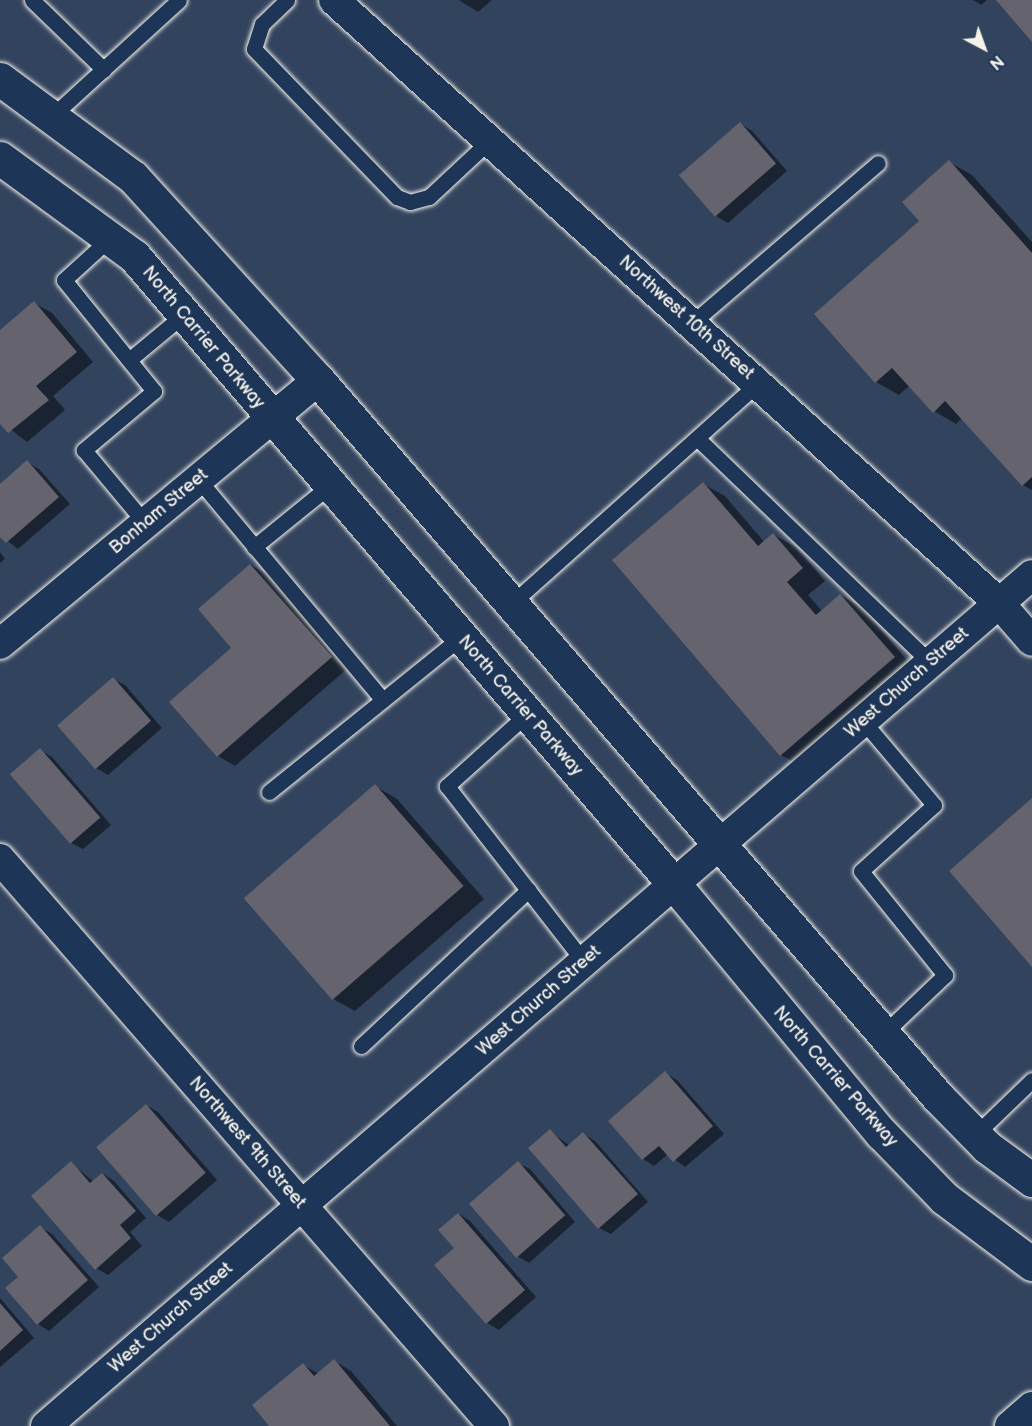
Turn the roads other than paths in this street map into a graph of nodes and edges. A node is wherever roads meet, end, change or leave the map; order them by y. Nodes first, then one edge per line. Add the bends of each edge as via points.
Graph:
1 (32, 0) edge
2 (178, 0) edge
3 (287, 0) edge
4 (334, 0) edge
5 (104, 70) junction
6 (0, 79) edge
7 (51, 117) junction
8 (489, 141) junction
9 (878, 163) dead end
10 (4, 169) edge
11 (110, 238) junction
12 (183, 315) junction
13 (693, 323) junction
14 (129, 360) junction
15 (318, 380) junction
16 (758, 383) junction
17 (271, 418) junction
18 (697, 438) junction
19 (198, 479) junction
20 (329, 486) junction
21 (145, 523) junction
22 (254, 547) junction
23 (1032, 575) edge
24 (512, 603) junction
25 (999, 603) junction
26 (461, 637) junction
27 (1032, 642) edge
28 (0, 644) edge
29 (931, 663) junction
30 (381, 699) junction
31 (527, 714) junction
32 (863, 721) junction
33 (269, 792) dead end
34 (722, 844) junction
35 (0, 859) edge
36 (674, 884) junction
37 (528, 890) junction
38 (584, 962) junction
39 (883, 1034) junction
40 (361, 1046) dead end
41 (1032, 1080) edge
42 (975, 1135) junction
43 (1032, 1180) edge
44 (301, 1205) junction
45 (1032, 1264) edge
46 (1032, 1407) edge
47 (46, 1426) edge
48 (495, 1426) edge
49 (1010, 1426) edge

1 - 5 lane
2 - 5 lane
3 - 8 lane via 262,24 254,49 397,196 410,202 429,196
4 - 8 street, Northwest 10th Street
5 - 7 lane
6 - 7 main road
7 - 15 main road via 133,177
8 - 13 street, Northwest 10th Street
9 - 13 lane
10 - 11 main road, North Carrier Parkway
11 - 12 main road, North Carrier Parkway via 134,256
11 - 14 lane via 64,280
12 - 14 lane
12 - 17 main road, North Carrier Parkway
13 - 16 street, Northwest 10th Street
14 - 21 lane via 154,391 84,450
15 - 17 street, Bonham Street
15 - 24 main road
16 - 18 lane
16 - 25 street, Northwest 10th Street
17 - 19 street, Bonham Street
17 - 20 main road, North Carrier Parkway
18 - 24 lane
18 - 29 lane
19 - 21 street, Bonham Street
19 - 22 lane
20 - 22 lane
20 - 26 main road, North Carrier Parkway
21 - 28 street, Bonham Street
22 - 30 lane
23 - 25 street, West Church Street
24 - 34 main road
25 - 27 street, Northwest 10th Street
25 - 29 street, West Church Street
26 - 30 lane
26 - 31 main road, North Carrier Parkway
29 - 32 street, West Church Street
30 - 33 lane
31 - 36 main road, North Carrier Parkway
31 - 37 lane via 447,786
32 - 34 street, West Church Street
32 - 39 lane via 934,805 861,870 945,975
34 - 36 street, West Church Street
34 - 39 main road
35 - 44 street, Northwest 9th Street
36 - 38 street, West Church Street
36 - 45 main road, North Carrier Parkway via 881,1134 944,1198
37 - 38 lane
37 - 40 lane
38 - 44 street, West Church Street
39 - 42 main road
41 - 42 lane
42 - 43 main road
44 - 47 street, West Church Street
44 - 48 street, Northwest 9th Street
46 - 49 street

